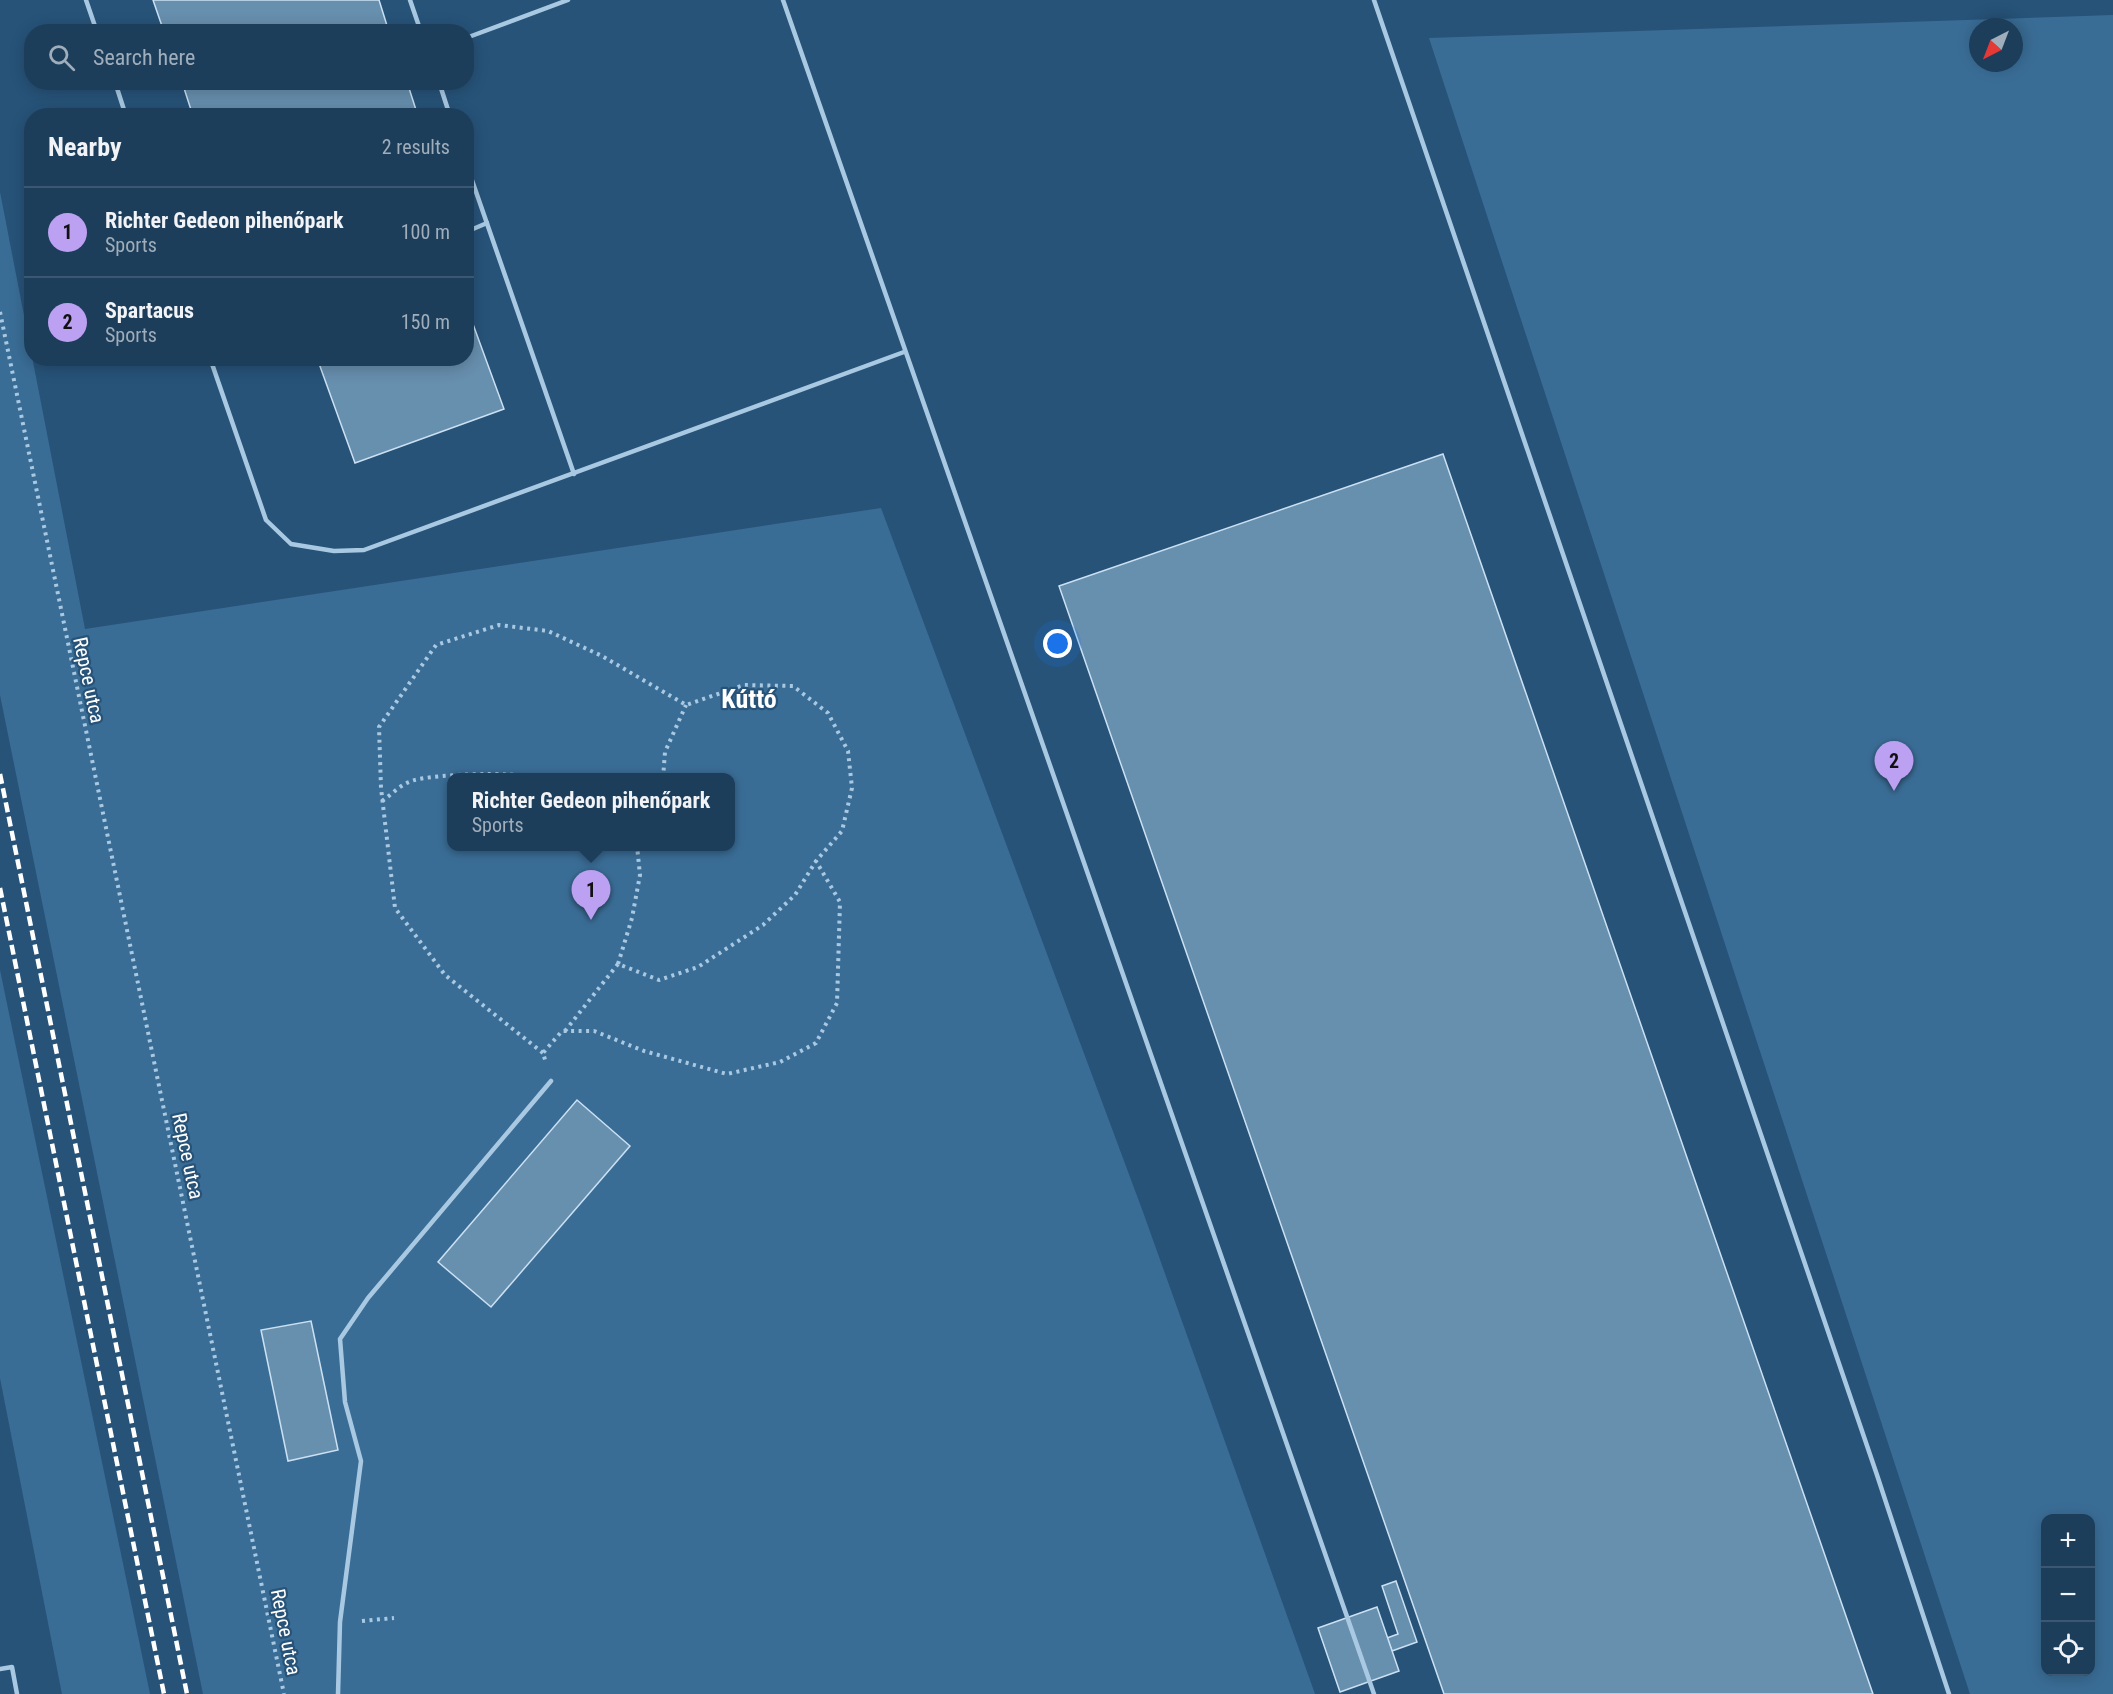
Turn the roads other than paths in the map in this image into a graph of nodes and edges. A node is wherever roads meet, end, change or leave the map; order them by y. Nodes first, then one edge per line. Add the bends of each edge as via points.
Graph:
1 (86, 0) edge
2 (410, 0) edge
3 (568, 0) edge
4 (783, 0) edge
5 (1374, 0) edge
6 (94, 24) edge
7 (418, 24) edge
8 (474, 35) edge
9 (118, 90) edge
10 (442, 90) edge
11 (123, 108) edge
12 (447, 108) edge
13 (474, 186) edge
14 (487, 223) junction
15 (474, 229) edge
16 (904, 352) junction
17 (213, 366) edge
18 (574, 474) junction
19 (550, 1081) road end
20 (0, 1669) edge
21 (17, 1694) edge
22 (338, 1694) edge
23 (1374, 1694) edge
24 (1949, 1694) edge

1 - 6 lane
2 - 7 lane
3 - 8 lane
4 - 16 lane
5 - 24 lane
9 - 11 lane
10 - 12 lane
13 - 14 lane
14 - 15 lane
14 - 18 lane
16 - 18 lane
16 - 23 lane
17 - 18 lane via 266,520 291,543 364,550
19 - 22 lane via 368,1298 340,1340 345,1402 361,1461 340,1623
20 - 21 lane via 12,1667

